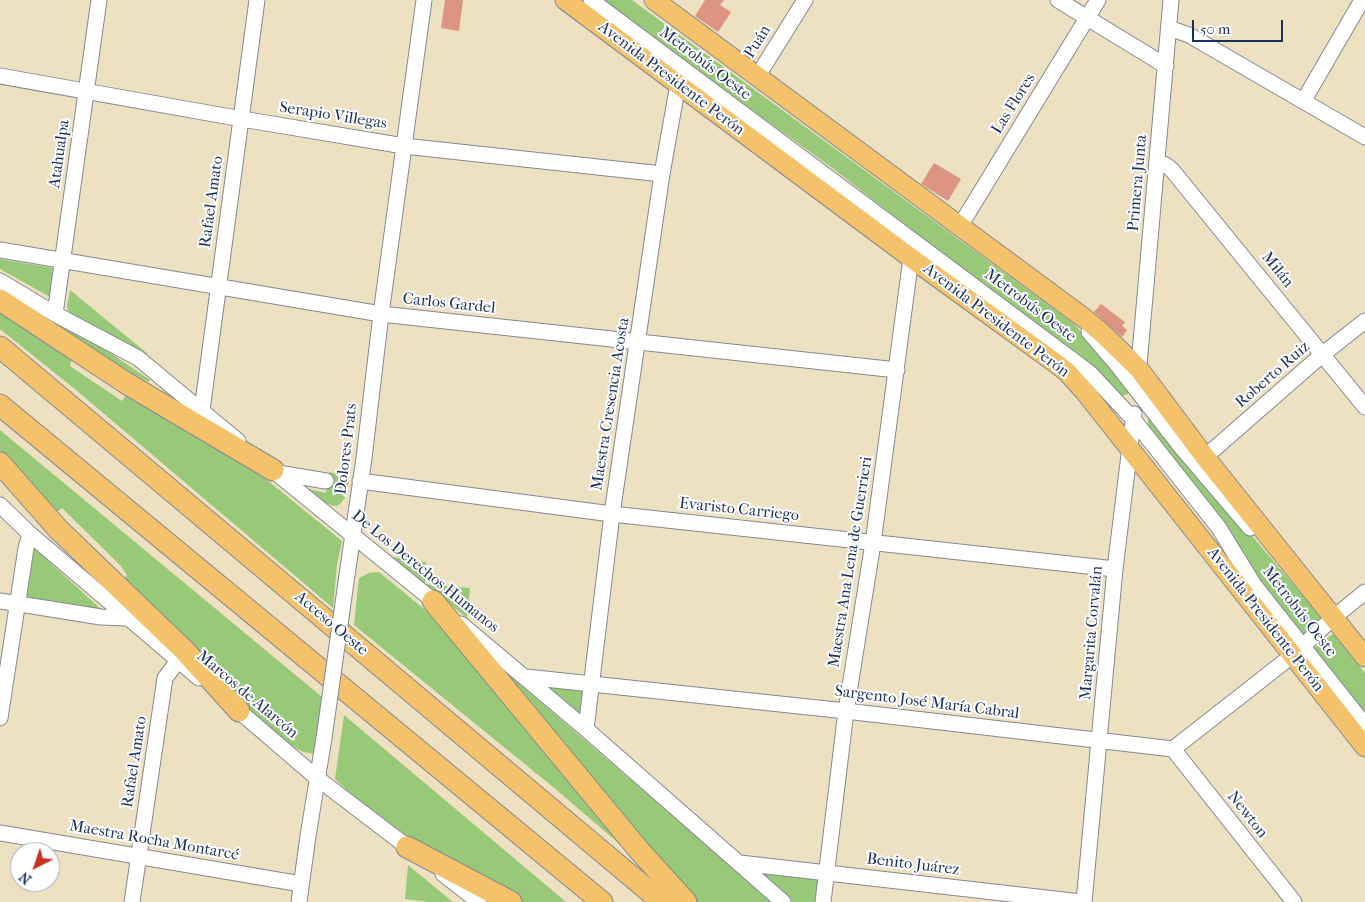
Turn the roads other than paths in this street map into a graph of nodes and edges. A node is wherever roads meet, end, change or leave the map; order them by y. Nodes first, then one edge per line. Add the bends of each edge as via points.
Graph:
1 (99, 0) edge
2 (258, 0) edge
3 (424, 0) edge
4 (565, 0) edge
5 (591, 0) edge
6 (644, 0) edge
7 (654, 0) edge
8 (805, 0) edge
9 (1058, 0) edge
10 (1098, 0) edge
11 (1172, 0) edge
12 (1362, 0) edge
13 (1087, 18) junction
14 (1169, 28) junction
15 (1166, 66) junction
16 (0, 76) edge
17 (757, 77) junction
18 (678, 84) junction
19 (87, 90) junction
20 (1304, 100) junction
21 (242, 119) junction
22 (1365, 137) edge
23 (404, 146) junction
24 (1157, 162) junction
25 (662, 174) junction
26 (960, 226) junction
27 (0, 250) edge
28 (911, 258) junction
29 (63, 260) junction
30 (0, 280) edge
31 (218, 287) junction
32 (0, 300) edge
33 (55, 314) junction
34 (381, 314) junction
35 (1365, 321) edge
36 (638, 343) junction
37 (0, 347) edge
38 (1323, 354) junction
39 (1138, 369) junction
40 (897, 370) junction
41 (1137, 391) junction
42 (0, 405) edge
43 (1365, 407) edge
44 (202, 410) junction
45 (1133, 419) junction
46 (1130, 450) junction
47 (1205, 457) junction
48 (0, 463) edge
49 (275, 472) junction
50 (326, 481) dead end
51 (360, 481) junction
52 (0, 505) edge
53 (612, 514) junction
54 (30, 534) junction
55 (352, 536) junction
56 (872, 543) junction
57 (1115, 569) junction
58 (1365, 592) edge
59 (0, 601) edge
60 (433, 601) junction
61 (18, 604) junction
62 (127, 618) junction
63 (1331, 621) junction
64 (1298, 650) junction
65 (1365, 657) edge
66 (178, 661) junction
67 (1365, 669) edge
68 (526, 677) junction
69 (591, 684) junction
70 (239, 711) junction
71 (846, 711) junction
72 (0, 718) edge
73 (1365, 725) edge
74 (586, 729) junction
75 (1100, 742) junction
76 (1365, 747) edge
77 (1173, 749) junction
78 (317, 778) junction
79 (0, 833) edge
80 (407, 847) junction
81 (138, 857) junction
82 (740, 862) junction
83 (826, 872) junction
84 (302, 884) junction
85 (132, 902) edge
86 (299, 902) edge
87 (479, 902) edge
88 (511, 902) edge
89 (602, 902) edge
90 (662, 902) edge
91 (686, 902) edge
92 (783, 902) edge
93 (823, 902) edge
94 (1083, 902) edge
95 (1294, 902) edge

1 - 19 street, Atahualpa
2 - 21 street, Rafael Amato
3 - 23 street, Dolores Prats
4 - 18 main road, Avenida Presidente Perón
5 - 45 street, Metrobús Oeste via 1090,373
6 - 41 street, Metrobús Oeste via 1080,324 1099,342
7 - 17 main road
8 - 17 street, Puán
9 - 13 street
10 - 13 street, Las Flores
11 - 14 street, Primera Junta
12 - 20 street
13 - 15 street
13 - 26 street, Las Flores
14 - 15 street, Primera Junta
14 - 20 street via 1189,35
15 - 24 street, Primera Junta
16 - 19 street, Serapio Villegas
17 - 26 main road
18 - 25 street, Maestra Cresencia Acosta
18 - 28 main road, Avenida Presidente Perón
19 - 21 street, Serapio Villegas
19 - 29 street, Atahualpa
20 - 22 street
21 - 23 street, Serapio Villegas
21 - 31 street, Rafael Amato
23 - 25 street, Serapio Villegas
23 - 34 street, Dolores Prats
24 - 38 street, Milán via 1172,170
24 - 39 street, Primera Junta
25 - 36 street, Maestra Cresencia Acosta
26 - 39 main road via 1084,318
27 - 29 street, Carlos Gardel
28 - 40 street, Maestra Ana Lena de Guerrieri
28 - 46 main road, Avenida Presidente Perón via 1060,367 1085,392
29 - 31 street, Carlos Gardel
29 - 33 street, Atahualpa
30 - 33 street, De Los Derechos Humanos
31 - 34 street, Carlos Gardel
31 - 44 street, Rafael Amato
32 - 49 highway via 126,383
33 - 44 street, De Los Derechos Humanos via 138,358
34 - 36 street, Carlos Gardel
34 - 51 street, Dolores Prats
35 - 38 street, Roberto Ruiz
36 - 40 street, Carlos Gardel
36 - 53 street, Maestra Cresencia Acosta
37 - 90 highway, Acceso Oeste
38 - 43 street, Milán
38 - 47 street, Roberto Ruiz
39 - 41 street, Margarita Corvalán
39 - 47 main road
40 - 56 street, Maestra Ana Lena de Guerrieri
41 - 45 street, Margarita Corvalán
41 - 63 street, Metrobús Oeste
42 - 89 highway
44 - 49 street, De Los Derechos Humanos
45 - 46 street, Margarita Corvalán
45 - 64 street, Metrobús Oeste via 1219,528
46 - 57 street, Margarita Corvalán
46 - 64 main road, Avenida Presidente Perón
47 - 63 main road
48 - 70 highway via 58,529 184,650
49 - 50 street
49 - 55 street, De Los Derechos Humanos
51 - 53 street, Evaristo Carriego
51 - 55 street, Dolores Prats
52 - 54 street, Marcos de Alarcón
53 - 56 street, Evaristo Carriego
53 - 69 street, Maestra Cresencia Acosta
54 - 61 street
54 - 62 street, Marcos de Alarcón
55 - 60 street, De Los Derechos Humanos
55 - 78 street, Dolores Prats, bridge
56 - 57 street, Evaristo Carriego
56 - 71 street, Maestra Ana Lena de Guerrieri
57 - 75 street, Margarita Corvalán
58 - 63 street
59 - 61 street
60 - 68 street, De Los Derechos Humanos
60 - 91 highway via 638,850
61 - 62 street
61 - 72 street
62 - 66 street, Marcos de Alarcón
63 - 64 street
63 - 65 main road
63 - 67 street, Metrobús Oeste
64 - 73 street, Metrobús Oeste
64 - 76 main road, Avenida Presidente Perón
64 - 77 street
66 - 70 street, Marcos de Alarcón
66 - 81 street, Rafael Amato via 165,678
68 - 69 street, Sargento José María Cabral
68 - 74 street, De Los Derechos Humanos
69 - 71 street, Sargento José María Cabral
69 - 74 street, Maestra Cresencia Acosta
70 - 78 street, Marcos de Alarcón
71 - 75 street, Sargento José María Cabral
71 - 83 street, Maestra Ana Lena de Guerrieri
74 - 82 street, De Los Derechos Humanos
75 - 77 street, Sargento José María Cabral
75 - 94 street, Margarita Corvalán
77 - 95 street, Newton
78 - 80 street, Marcos de Alarcón
78 - 84 street, Dolores Prats
79 - 81 street, Maestra Rocha Montarcé
80 - 87 street, Marcos de Alarcón
80 - 88 highway
81 - 84 street, Maestra Rocha Montarcé
81 - 85 street, Rafael Amato
82 - 83 street, Benito Juárez
82 - 92 street, De Los Derechos Humanos
83 - 93 street, Maestra Ana Lena de Guerrieri
83 - 94 street, Benito Juárez
84 - 86 street, Dolores Prats

